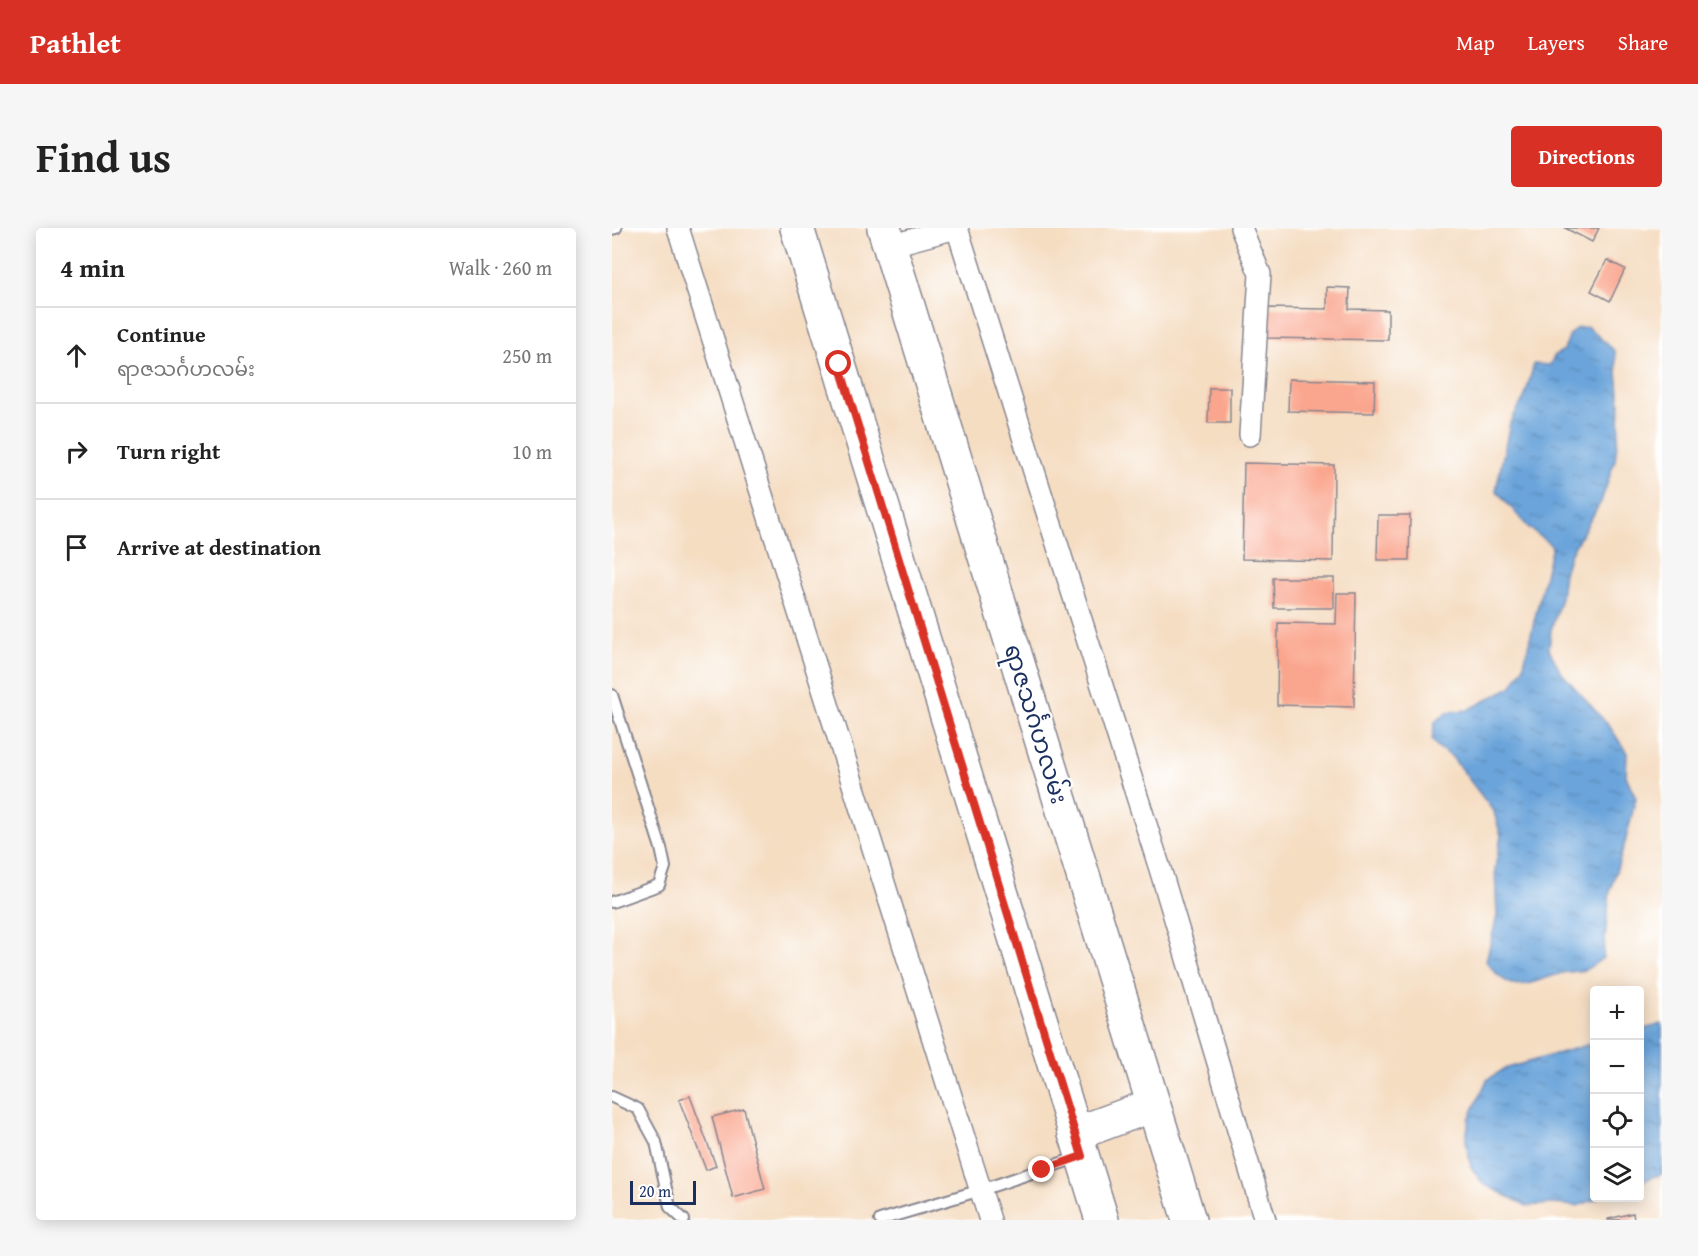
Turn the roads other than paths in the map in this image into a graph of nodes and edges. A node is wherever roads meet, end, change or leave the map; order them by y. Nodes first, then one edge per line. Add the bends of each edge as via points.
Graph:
1 (678, 228) edge
2 (797, 228) edge
3 (957, 228) edge
4 (1241, 228) edge
5 (886, 237) edge
6 (1250, 435) dead end
7 (612, 695) edge
8 (612, 902) edge
9 (612, 1097) edge
10 (1153, 1105) junction
11 (1079, 1145) junction
12 (981, 1190) junction
13 (684, 1220) edge
14 (880, 1220) edge
15 (990, 1220) edge
16 (1102, 1220) edge
17 (1189, 1220) edge
18 (1265, 1220) edge

1 - 12 street
2 - 11 main road
3 - 5 street
3 - 18 street via 1161,872
4 - 6 street via 1260,274
5 - 10 main road, ရာဇသင်္ဂဟလမ်း
7 - 8 lane via 665,867 659,885
9 - 13 lane via 638,1109 656,1143 670,1207
10 - 11 main road
10 - 17 main road, ရာဇသင်္ဂဟလမ်း
11 - 12 lane
11 - 16 main road
12 - 14 lane
12 - 15 street

